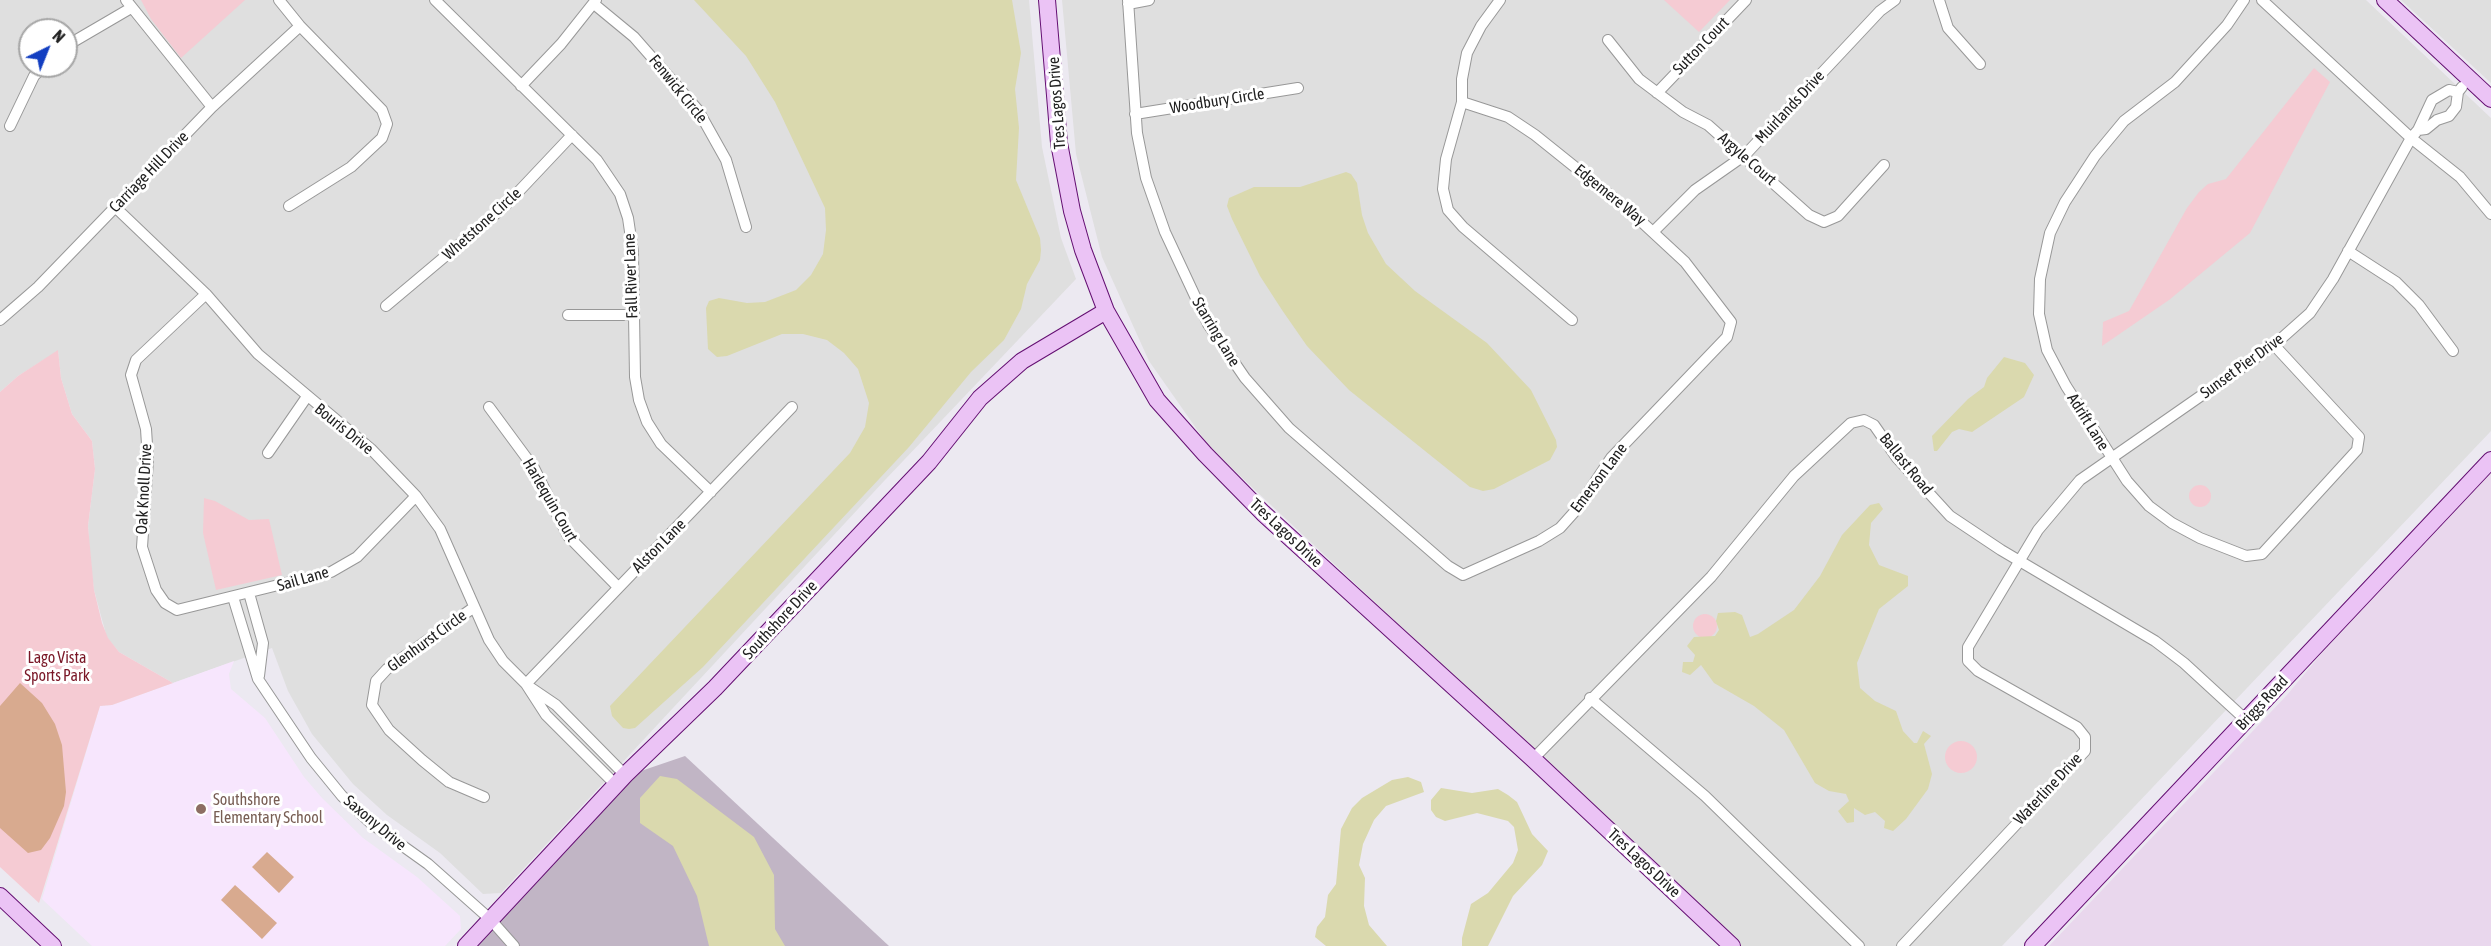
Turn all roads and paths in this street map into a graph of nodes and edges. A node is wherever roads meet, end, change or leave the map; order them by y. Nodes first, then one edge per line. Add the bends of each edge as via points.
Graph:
1 (279, 0) edge
2 (435, 0) edge
3 (1047, 0) edge
4 (1149, 0) edge
5 (1500, 0) edge
6 (1746, 0) edge
7 (1895, 0) edge
8 (1939, 0) edge
9 (2244, 0) edge
10 (2262, 0) edge
11 (2385, 0) edge
12 (595, 2) edge
13 (1128, 2) edge
14 (128, 4) edge
15 (300, 26) junction
16 (78, 38) edge
17 (1608, 40) dead end
18 (1980, 64) dead end
19 (33, 78) edge
20 (2470, 80) junction
21 (521, 86) junction
22 (1298, 88) dead end
23 (2458, 92) junction
24 (1657, 93) junction
25 (2491, 99) edge
26 (1462, 102) junction
27 (212, 107) junction
28 (2428, 112) junction
29 (1135, 114) junction
30 (2437, 120) junction
31 (10, 126) dead end
32 (2414, 134) junction
33 (572, 135) junction
34 (1744, 155) junction
35 (1884, 165) dead end
36 (289, 206) dead end
37 (116, 207) junction
38 (2491, 214) edge
39 (746, 227) dead end
40 (1653, 232) junction
41 (2348, 251) junction
42 (206, 294) junction
43 (386, 306) dead end
44 (1106, 311) junction
45 (568, 315) dead end
46 (633, 315) junction
47 (0, 320) edge
48 (1572, 320) dead end
49 (1731, 322) joint
50 (2274, 345) junction
51 (2454, 351) dead end
52 (306, 398) junction
53 (489, 407) dead end
54 (792, 407) dead end
55 (268, 453) dead end
56 (2110, 458) junction
57 (2491, 460) edge
58 (711, 492) junction
59 (416, 496) junction
60 (2020, 561) junction
61 (1463, 575) joint
62 (618, 587) junction
63 (249, 593) junction
64 (233, 597) junction
65 (165, 603) joint
66 (473, 608) junction
67 (259, 628) junction
68 (244, 633) junction
69 (258, 679) junction
70 (525, 684) junction
71 (1590, 698) junction
72 (565, 715) junction
73 (2246, 720) junction
74 (555, 725) junction
75 (1533, 759) junction
76 (621, 780) junction
77 (484, 797) dead end
78 (0, 896) edge
79 (491, 920) junction
80 (53, 946) edge
81 (466, 946) edge
82 (514, 946) edge
83 (1732, 946) edge
84 (1859, 946) edge
85 (1902, 946) edge
86 (2033, 946) edge

1 - 15 street
2 - 21 street, Fall River Lane
3 - 44 street, Tres Lagos Drive via 1063,172 1083,250
4 - 13 street
5 - 26 street via 1467,53
6 - 24 street, Sutton Court
7 - 34 street, Muirlands Drive via 1880,11
8 - 18 street via 1948,28
9 - 56 street, Adrift Lane via 2227,25 2175,82 2124,121 2095,156 2050,234 2040,279 2047,350
10 - 32 street
11 - 20 street
12 - 21 street
12 - 39 street, Fenwick Circle via 634,37 698,110 726,160
13 - 29 street, Starring Lane
14 - 16 street
14 - 27 street
15 - 27 street, Carriage Hill Drive
15 - 36 street via 382,110 387,124 382,138 351,167
17 - 24 street, Argyle Court via 1638,79
19 - 31 street
20 - 23 street
20 - 25 street
21 - 33 street, Fall River Lane
22 - 29 street, Woodbury Circle
23 - 28 street via 2440,93 2432,100
23 - 30 street via 2450,116
24 - 34 street, Argyle Court via 1708,125
26 - 40 street, Edgemere Way via 1508,117 1535,135
26 - 48 street via 1446,159 1443,189 1448,210
27 - 37 street, Carriage Hill Drive
28 - 30 street
28 - 32 street, Sunset Pier Drive
29 - 61 street, Starring Lane via 1146,178 1165,232 1208,324 1245,378 1289,428
30 - 32 street
32 - 38 street via 2460,177
32 - 41 street, Sunset Pier Drive
33 - 43 street, Whetstone Circle via 505,206
33 - 46 street, Fall River Lane via 609,175 620,194 633,252
34 - 35 street, Argyle Court via 1809,215 1824,222 1838,216
34 - 40 street, Muirlands Drive via 1695,190
37 - 42 street, Bouris Drive
37 - 47 street, Carriage Hill Drive
40 - 49 street, Edgemere Way via 1685,262
41 - 50 street, Sunset Pier Drive via 2310,314
41 - 51 street via 2396,282
42 - 52 street, Bouris Drive via 258,354
42 - 65 street, Oak Knoll Drive via 136,360 131,375 146,429 148,460 142,547 156,590
44 - 75 street, Tres Lagos Drive via 1157,400 1205,454 1263,513
44 - 76 street, Southshore Drive via 1022,361 980,398 921,471 715,688
45 - 46 street
46 - 58 street, Fall River Lane via 635,377 646,422 661,444
49 - 61 street, Emerson Lane via 1727,337 1611,458 1560,528 1539,542
50 - 56 street, Sunset Pier Drive
50 - 56 street, Adrift Lane via 2359,438 2353,455 2262,554 2246,556 2172,523 2149,506
52 - 55 street
52 - 59 street, Bouris Drive via 371,449
53 - 62 street, Harlequin Court via 534,468 568,536
54 - 58 street, Alston Lane
56 - 60 street, Sunset Pier Drive via 2080,480 2060,502
57 - 73 street, Briggs Road
58 - 62 street, Alston Lane
59 - 63 street, Sail Lane via 357,557 331,572
59 - 66 street, Bouris Drive via 440,529
60 - 71 street, Ballast Road via 1950,516 1903,465 1874,425 1864,420 1851,423 1794,476 1711,577
60 - 73 street, Ballast Road via 2155,641
60 - 85 street, Waterline Drive via 1968,647 1968,662 2077,727 2085,737 2085,751
62 - 70 street, Alston Lane
63 - 64 street, Sail Lane
63 - 67 street
64 - 65 street, Sail Lane via 177,610
64 - 68 street, Saxony Drive
66 - 70 street, Bouris Drive via 503,661
66 - 77 street, Glenhurst Circle via 387,669 376,681 372,705 389,730 422,760 449,782
67 - 68 street
67 - 69 street via 263,643
68 - 69 street, Saxony Drive
69 - 79 street, Saxony Drive via 311,758 342,796
70 - 72 street, Bouris Drive
70 - 74 street, Bouris Drive
71 - 75 street, Ballast Road
71 - 84 street via 1705,796
72 - 74 street
72 - 76 street, Bouris Drive
73 - 86 street, Briggs Road
74 - 76 street, Bouris Drive
75 - 83 street, Tres Lagos Drive
76 - 79 street, Southshore Drive
78 - 80 street
79 - 81 street, Southshore Drive
79 - 82 street, Saxony Drive

